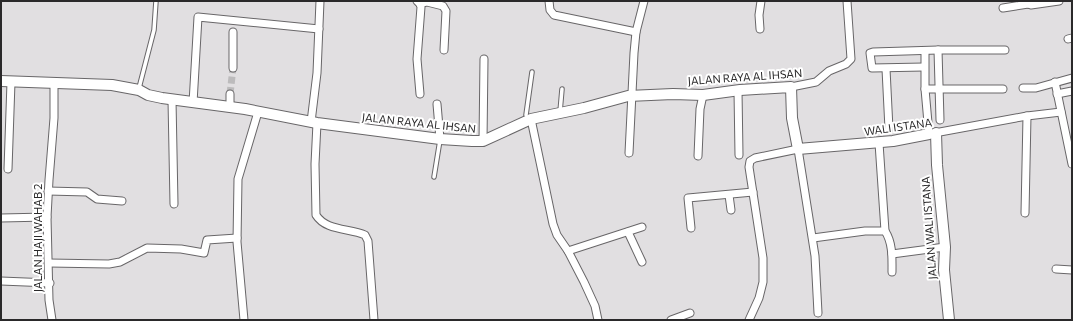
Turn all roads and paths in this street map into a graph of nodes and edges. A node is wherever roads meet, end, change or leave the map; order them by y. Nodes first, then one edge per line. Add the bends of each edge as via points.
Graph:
1 (156, 1) edge
2 (320, 1) edge
3 (549, 1) edge
4 (644, 1) edge
5 (762, 1) edge
6 (847, 1) edge
7 (1058, 1) edge
8 (418, 2) edge
9 (1026, 3) edge
10 (1003, 8) dead end
11 (319, 29) junction
12 (760, 29) dead end
13 (233, 32) dead end
14 (636, 32) junction
15 (444, 50) dead end
16 (938, 50) junction
17 (1005, 50) dead end
18 (925, 51) junction
19 (484, 60) dead end
20 (233, 68) tunnel mouth
21 (924, 68) junction
22 (886, 69) junction
23 (532, 72) dead end
24 (1072, 78) edge
25 (6, 82) edge
26 (1054, 82) junction
27 (54, 84) junction
28 (791, 87) junction
29 (940, 88) junction
30 (1023, 88) dead end
31 (562, 89) dead end
32 (925, 89) junction
33 (139, 90) junction
34 (738, 90) junction
35 (1003, 90) dead end
36 (1072, 91) edge
37 (230, 94) tunnel mouth
38 (420, 94) dead end
39 (1057, 94) junction
40 (629, 95) junction
41 (703, 95) junction
42 (172, 100) junction
43 (193, 103) junction
44 (437, 104) dead end
45 (230, 107) junction
46 (258, 112) junction
47 (1061, 112) junction
48 (560, 113) junction
49 (1027, 116) junction
50 (527, 118) junction
51 (940, 120) dead end
52 (314, 123) junction
53 (889, 129) dead end
54 (932, 134) junction
55 (1069, 137) edge
56 (440, 139) junction
57 (483, 141) junction
58 (879, 143) junction
59 (798, 148) junction
60 (629, 153) dead end
61 (739, 155) dead end
62 (698, 156) dead end
63 (1072, 164) edge
64 (8, 169) dead end
65 (434, 177) dead end
66 (48, 191) junction
67 (753, 192) junction
68 (729, 195) junction
69 (122, 201) dead end
70 (174, 204) dead end
71 (731, 210) dead end
72 (1025, 213) dead end
73 (47, 217) junction
74 (1, 218) edge
75 (642, 227) dead end
76 (691, 228) dead end
77 (885, 231) junction
78 (628, 232) junction
79 (237, 238) junction
80 (813, 238) junction
81 (945, 246) junction
82 (568, 251) junction
83 (892, 254) junction
84 (642, 262) dead end
85 (49, 263) junction
86 (1056, 269) dead end
87 (1072, 270) edge
88 (892, 272) dead end
89 (1, 281) edge
90 (50, 283) junction
91 (690, 313) dead end
92 (818, 313) dead end
93 (52, 320) edge
94 (244, 320) edge
95 (374, 320) edge
96 (598, 320) edge
97 (671, 320) edge
98 (749, 320) edge
99 (949, 320) edge

1 - 33 lane via 154,30
2 - 11 street
3 - 14 street via 554,16
4 - 14 street
5 - 12 street
6 - 28 street, JALAN RAYA AL IHSAN via 851,59 829,70 816,82
7 - 9 street
8 - 15 street via 444,6
8 - 38 street
9 - 10 street
11 - 43 street via 198,17
11 - 52 street
13 - 20 street
14 - 40 street
16 - 17 street
16 - 18 street
16 - 29 street
18 - 21 street
18 - 22 street via 870,53 872,68
19 - 57 street
21 - 22 street
21 - 32 street
22 - 53 street
23 - 50 lane
24 - 26 street
25 - 27 street, JALAN RAYA AL IHSAN
25 - 64 street
26 - 30 street via 1036,88
26 - 39 street
27 - 33 street, JALAN RAYA AL IHSAN via 112,85
27 - 66 street, JALAN HAJI WAHAB 2
28 - 34 street, JALAN RAYA AL IHSAN
28 - 59 street via 792,118
29 - 32 street
29 - 35 street
29 - 51 street
31 - 48 lane
32 - 54 street
33 - 42 street, JALAN RAYA AL IHSAN via 148,95
34 - 41 street, JALAN RAYA AL IHSAN
34 - 61 street
36 - 39 street
37 - 45 street
39 - 47 street
40 - 41 street, JALAN RAYA AL IHSAN
40 - 48 street, JALAN RAYA AL IHSAN
40 - 60 street
41 - 62 street
42 - 43 street, JALAN RAYA AL IHSAN
42 - 70 street
43 - 45 street, JALAN RAYA AL IHSAN
44 - 56 street
45 - 46 street, JALAN RAYA AL IHSAN
46 - 52 street, JALAN RAYA AL IHSAN
46 - 79 street via 238,179
47 - 49 street, WALI ISTANA
47 - 55 street
48 - 50 street, JALAN RAYA AL IHSAN
49 - 54 street, WALI ISTANA
49 - 72 street
50 - 57 street, JALAN RAYA AL IHSAN
50 - 82 street via 553,224 557,236
52 - 56 street, JALAN RAYA AL IHSAN
52 - 95 street via 316,214 330,226 365,235 368,241
54 - 58 street, WALI ISTANA
54 - 81 street, JALAN WALI ISTANA
55 - 63 street
56 - 57 street, JALAN RAYA AL IHSAN
56 - 65 lane
58 - 59 street, WALI ISTANA
58 - 77 street
59 - 67 street via 750,160
59 - 80 street
66 - 69 street via 87,192 97,199
66 - 73 street, JALAN HAJI WAHAB 2
67 - 68 street
67 - 98 street via 763,258 763,282
68 - 71 street
68 - 76 street via 688,198
73 - 74 street
73 - 85 street, JALAN HAJI WAHAB 2
75 - 78 street
77 - 80 street
77 - 83 street
78 - 82 street
78 - 84 street
79 - 85 street via 207,240 204,253 147,248 120,262 109,264
79 - 94 street
80 - 92 street
81 - 83 street
81 - 99 street, JALAN WALI ISTANA via 944,270
82 - 96 street via 593,302
83 - 88 street
85 - 90 street, JALAN HAJI WAHAB 2
86 - 87 street
89 - 90 street
90 - 93 street, JALAN HAJI WAHAB 2
91 - 97 street

